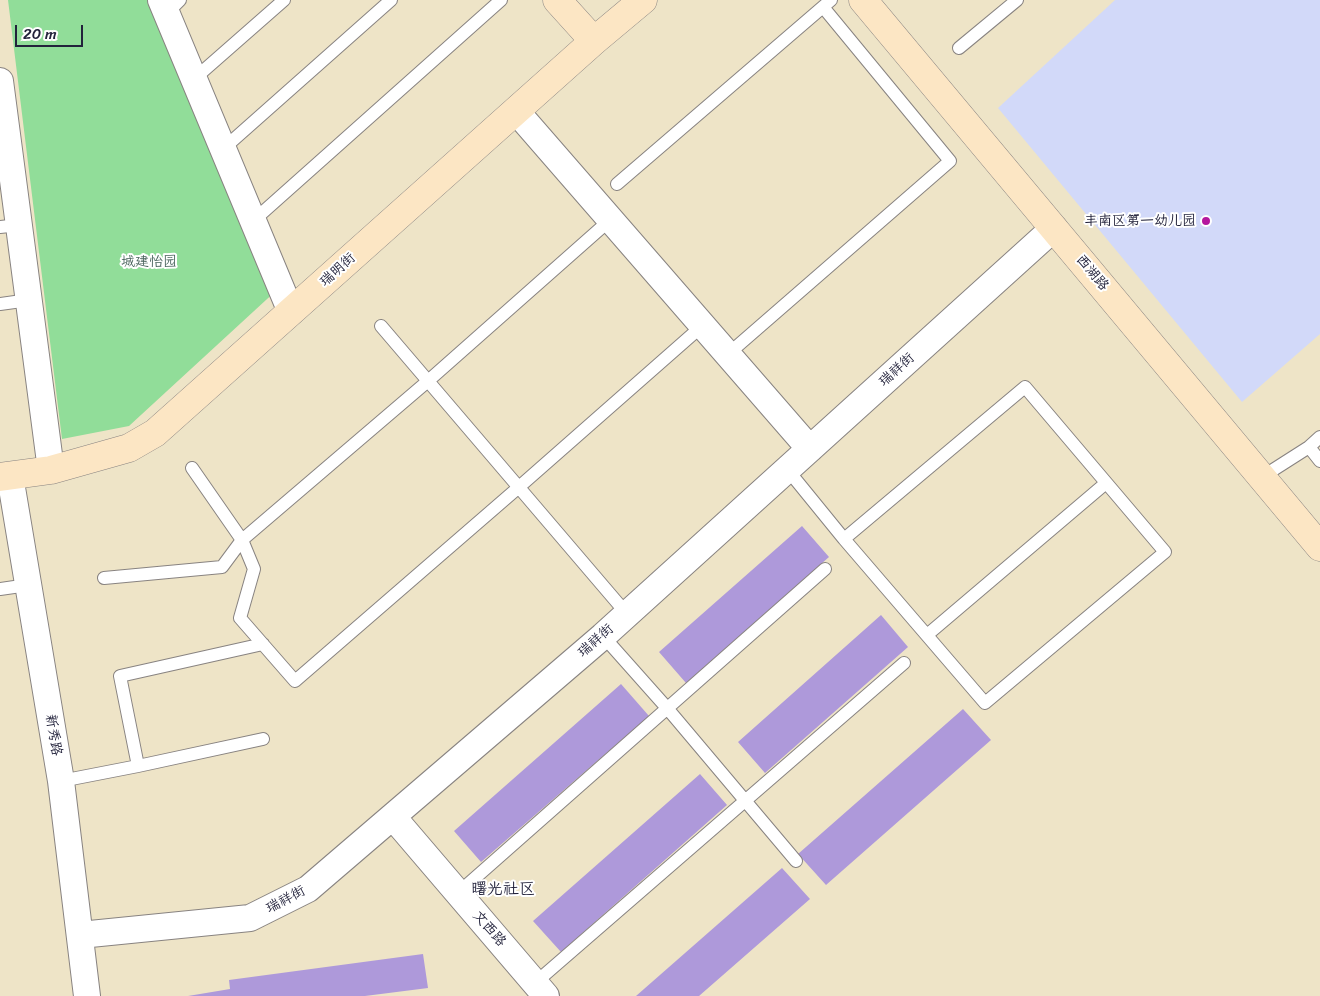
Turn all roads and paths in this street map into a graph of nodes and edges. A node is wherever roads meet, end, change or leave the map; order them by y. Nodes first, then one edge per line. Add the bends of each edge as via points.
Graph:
1 (284, 0) edge
2 (391, 0) edge
3 (501, 0) edge
4 (557, 0) edge
5 (643, 0) edge
6 (863, 0) edge
7 (1017, 0) edge
8 (827, 3) edge
9 (169, 4) edge
10 (594, 41) junction
11 (959, 48) dead end
12 (194, 79) junction
13 (0, 81) edge
14 (516, 111) junction
15 (223, 149) junction
16 (5, 157) edge
17 (617, 184) dead end
18 (610, 220) junction
19 (253, 221) junction
20 (9, 226) edge
21 (1054, 228) junction
22 (29, 300) junction
23 (0, 304) edge
24 (291, 312) junction
25 (381, 326) dead end
26 (702, 326) junction
27 (727, 354) junction
28 (428, 381) junction
29 (1320, 437) edge
30 (1309, 447) junction
31 (810, 449) junction
32 (1320, 461) edge
33 (192, 468) dead end
34 (787, 469) junction
35 (51, 470) junction
36 (5, 476) edge
37 (1262, 477) junction
38 (1106, 483) junction
39 (519, 487) junction
40 (844, 539) junction
41 (242, 540) junction
42 (1320, 547) edge
43 (825, 569) dead end
44 (104, 578) dead end
45 (28, 585) junction
46 (0, 589) edge
47 (627, 614) junction
48 (927, 634) junction
49 (603, 636) junction
50 (263, 644) junction
51 (904, 663) dead end
52 (667, 708) junction
53 (263, 739) dead end
54 (138, 766) junction
55 (60, 780) junction
56 (744, 801) junction
57 (393, 817) junction
58 (796, 861) dead end
59 (458, 894) junction
60 (80, 935) junction
61 (540, 989) edge
62 (82, 995) edge

1 - 12 lane
2 - 15 lane
3 - 19 lane
4 - 10 street
5 - 10 street, 瑞明街
6 - 21 street, 西湖路
7 - 11 lane
8 - 17 lane
8 - 27 lane via 950,161
9 - 12 street
10 - 14 street, 瑞明街
12 - 15 street
13 - 16 street
14 - 18 street
14 - 24 street, 瑞明街
15 - 19 street
16 - 20 street
18 - 26 street
18 - 28 lane
19 - 24 street
20 - 22 street
21 - 31 street, 瑞祥街
21 - 37 street, 西湖路
22 - 23 lane
22 - 35 street
24 - 35 street, 瑞明街 via 155,433 130,448
25 - 28 lane
26 - 27 street
26 - 39 lane
27 - 31 street
28 - 39 lane
28 - 41 lane
29 - 30 lane
30 - 32 lane
30 - 37 lane
31 - 34 street, 瑞祥街
33 - 41 lane
34 - 40 lane
34 - 47 street, 瑞祥街
35 - 36 street, 瑞明街
36 - 45 street, 新秀路
37 - 42 street, 西湖路
38 - 40 lane via 1025,387
38 - 48 lane
38 - 48 lane via 1165,552 986,703
39 - 47 lane
39 - 50 lane via 295,681
40 - 48 lane
41 - 44 lane via 222,566
41 - 50 lane via 254,569 240,618
43 - 52 lane
45 - 46 lane
45 - 55 street, 新秀路
47 - 49 street, 瑞祥街
49 - 52 lane
49 - 57 street, 瑞祥街
50 - 54 lane via 120,676
51 - 56 lane
52 - 56 lane
52 - 59 lane
53 - 54 lane
54 - 55 lane
55 - 60 street, 新秀路
56 - 58 lane
56 - 61 lane
57 - 59 street, 文西路
57 - 60 street, 瑞祥街 via 308,889 250,918
59 - 61 street, 文西路
60 - 62 street, 新秀路

